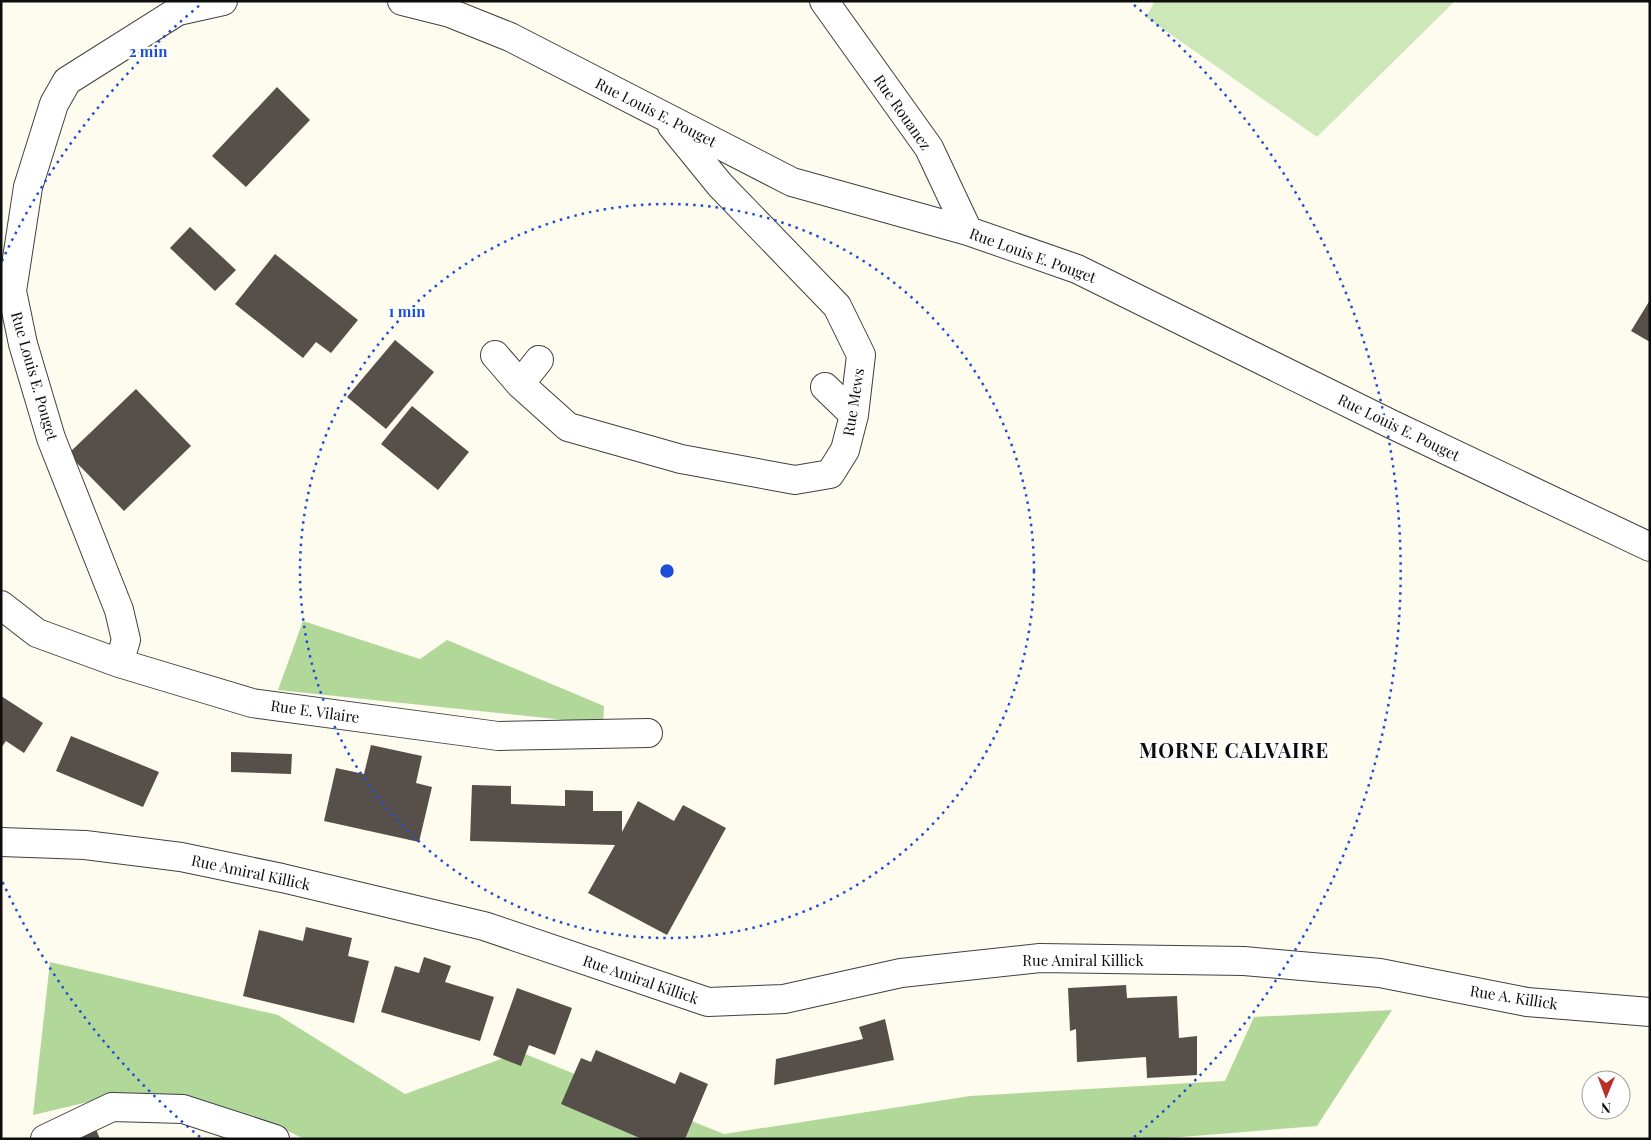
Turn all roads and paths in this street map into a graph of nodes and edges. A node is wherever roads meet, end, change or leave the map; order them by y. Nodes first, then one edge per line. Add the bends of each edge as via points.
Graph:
1 (223, 1) edge
2 (402, 1) edge
3 (824, 1) edge
4 (664, 117) junction
5 (968, 231) junction
6 (495, 355) dead end
7 (539, 360) dead end
8 (520, 384) junction
9 (825, 387) dead end
10 (854, 415) junction
11 (1650, 547) edge
12 (1, 605) edge
13 (119, 663) junction
14 (648, 734) dead end
15 (1, 842) edge
16 (1380, 973) joint
17 (1650, 1012) edge
18 (45, 1139) edge
19 (274, 1139) edge

1 - 13 street, Rue Louis E. Pouget via 178,11 67,81 54,104 25,206 12,292 23,344 51,438 119,610 126,640
2 - 4 street, Rue Louis E. Pouget via 450,13 510,37
3 - 5 street, Rue Rouanez via 929,148
4 - 5 street, Rue Louis E. Pouget via 792,182
4 - 10 street, Rue Mews via 720,185 837,306 861,356
5 - 11 street, Rue Louis E. Pouget via 1077,269
6 - 8 street, Rue Mews
7 - 8 street
8 - 10 street, Rue Mews via 568,427 681,460 795,480 830,474 845,450
9 - 10 street
12 - 13 street, Rue E. Vilaire via 37,633
13 - 14 street, Rue E. Vilaire via 252,703 498,736
15 - 16 street, Rue Amiral Killick via 85,845 181,857 291,880 484,926 708,1002 784,999 901,973 1040,958 1244,961
16 - 17 street, Rue A. Killick via 1527,1002
18 - 19 street via 112,1107 183,1109

